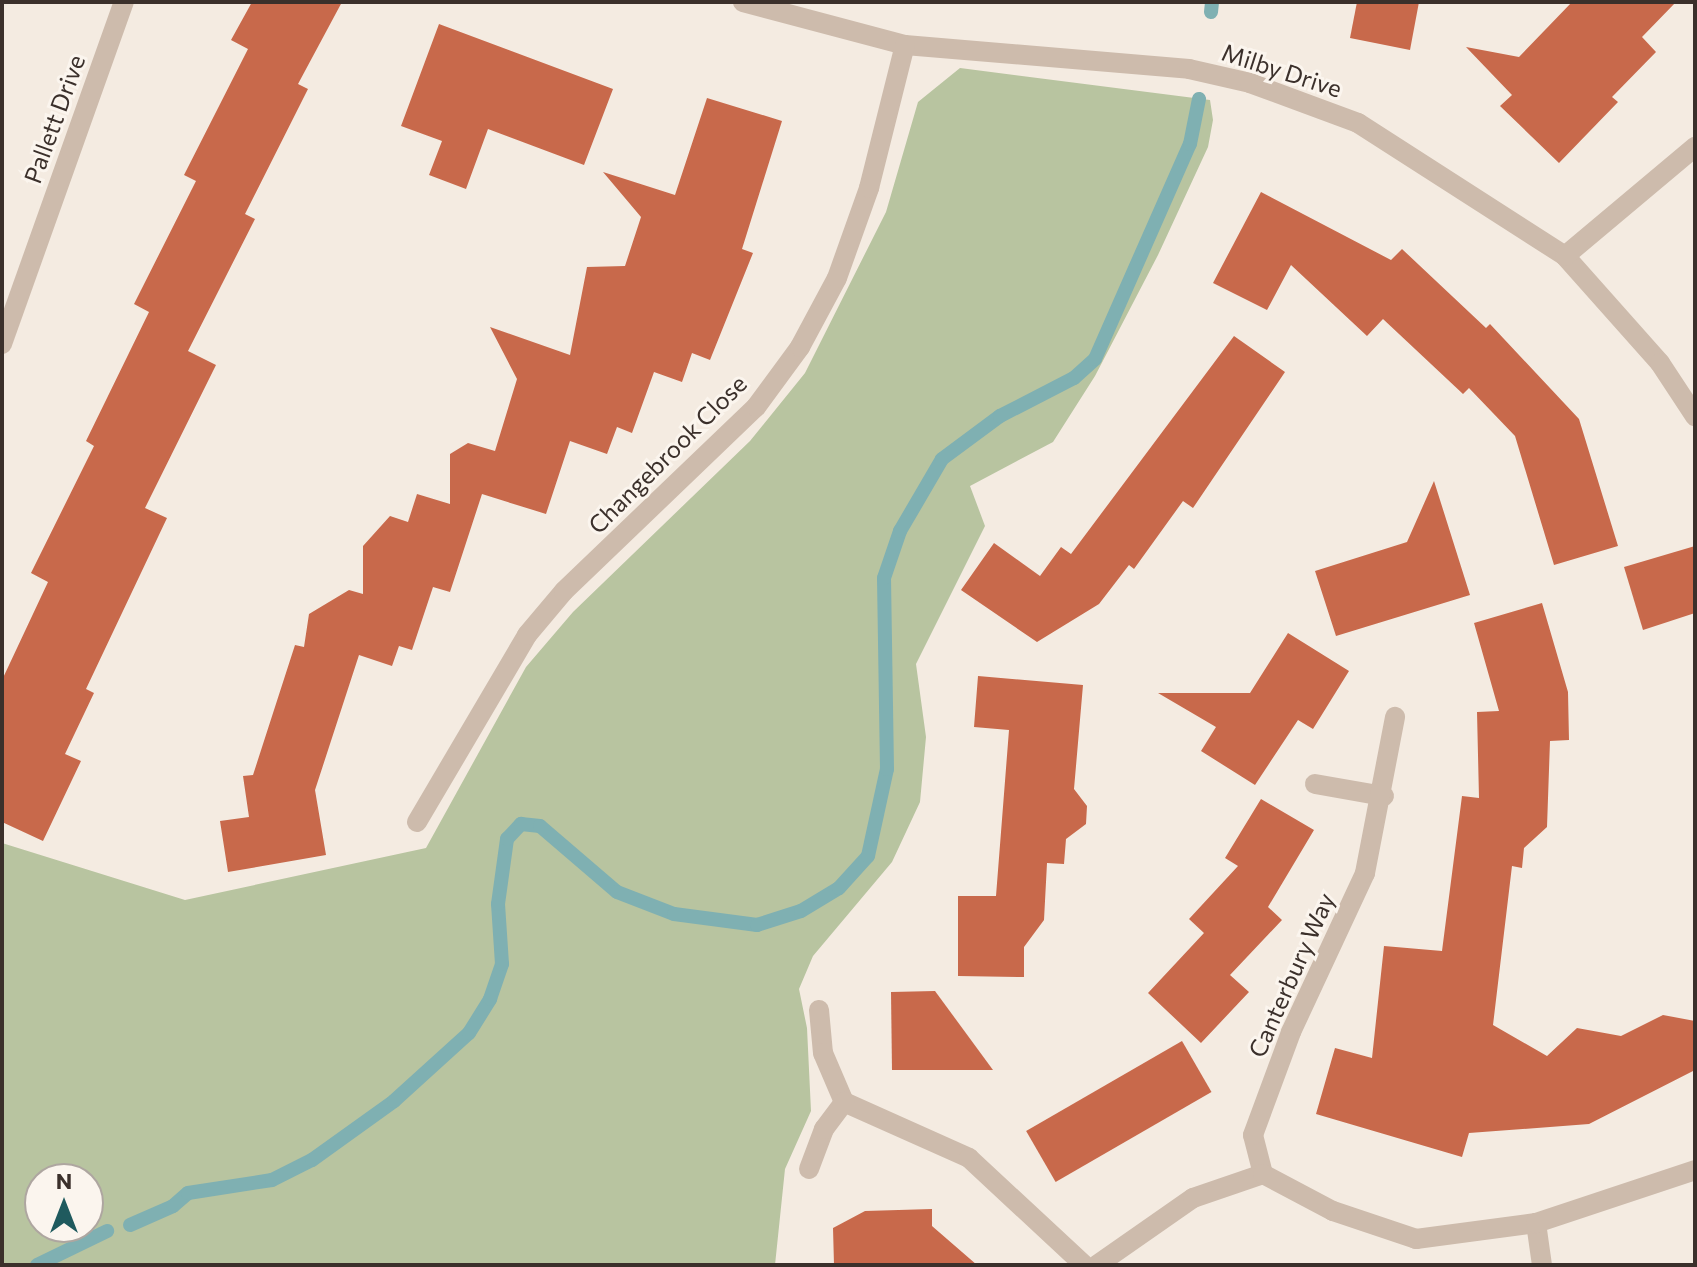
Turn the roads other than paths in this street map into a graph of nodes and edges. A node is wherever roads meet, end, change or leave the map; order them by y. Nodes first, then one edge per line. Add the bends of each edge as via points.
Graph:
1 (124, 2) edge
2 (743, 2) edge
3 (905, 45) junction
4 (1695, 147) edge
5 (1565, 256) junction
6 (2, 344) edge
7 (1695, 416) edge
8 (1395, 717) dead end
9 (1315, 784) dead end
10 (1384, 796) junction
11 (417, 822) dead end
12 (819, 1010) dead end
13 (844, 1102) junction
14 (809, 1169) dead end
15 (1695, 1170) edge
16 (1263, 1174) junction
17 (1536, 1223) junction
18 (1084, 1265) edge
19 (1097, 1265) edge
20 (1542, 1265) edge

1 - 6 street, Pallett Drive
2 - 3 street, Milby Drive
3 - 5 street, Milby Drive via 1189,69 1250,83 1358,123
3 - 11 street, Changebrook Close via 869,188 837,278 800,347 756,407 564,591 527,635
4 - 5 street
5 - 7 street, Milby Drive via 1660,363
8 - 10 street, Canterbury Way
9 - 10 street
10 - 16 street, Canterbury Way via 1365,873 1291,1032 1253,1135
12 - 13 street via 823,1053
13 - 14 street via 824,1129
13 - 18 street via 969,1158
15 - 17 street
16 - 17 street via 1333,1211 1416,1239
16 - 19 street via 1193,1198
17 - 20 street

